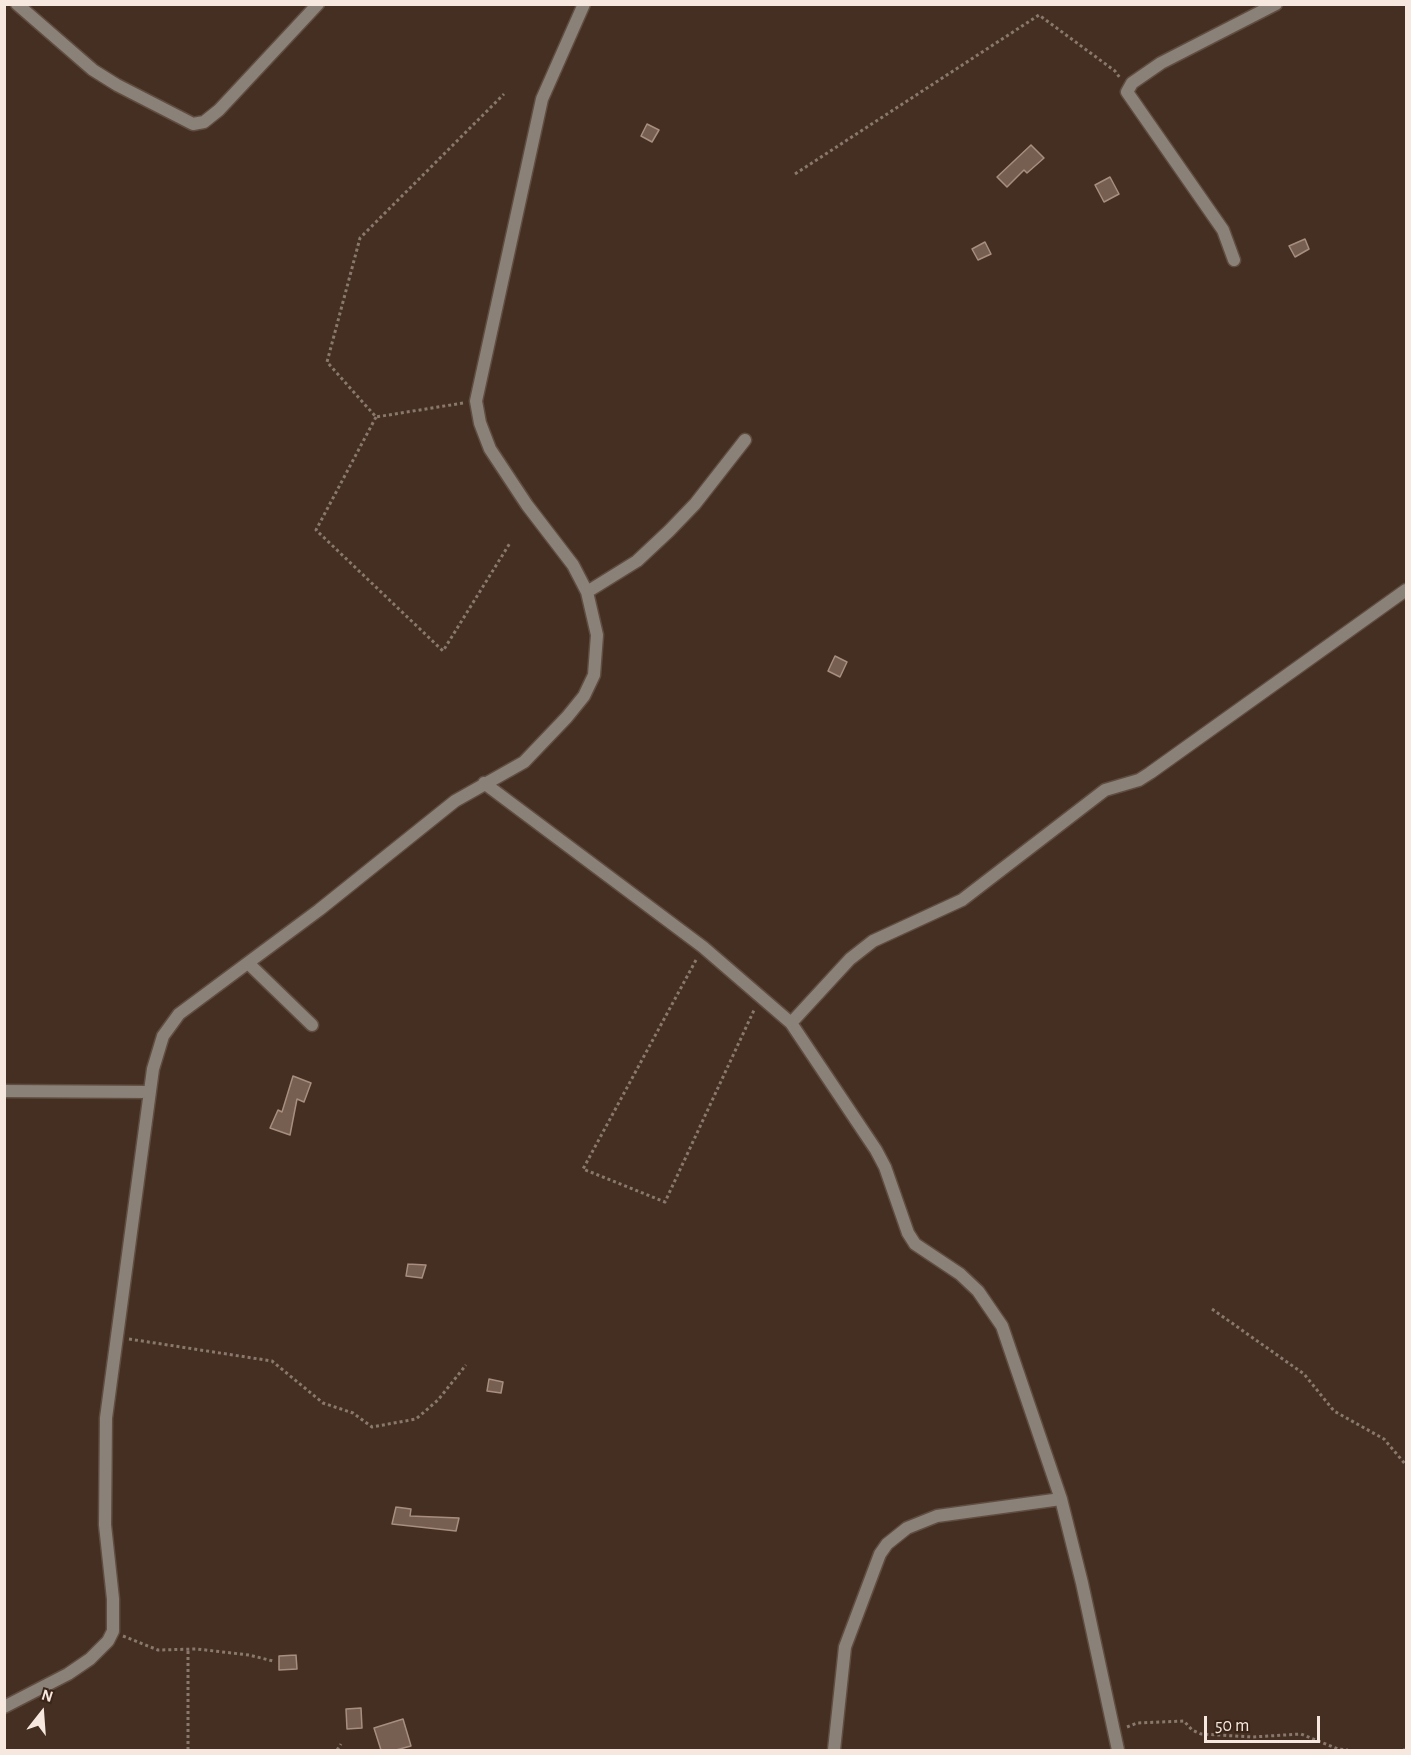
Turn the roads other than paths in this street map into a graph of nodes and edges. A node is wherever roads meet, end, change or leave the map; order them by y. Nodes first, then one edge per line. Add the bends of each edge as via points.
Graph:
1 (17, 4) edge
2 (318, 4) edge
3 (584, 4) edge
4 (1276, 4) edge
5 (1234, 260) dead end
6 (745, 440) dead end
7 (1407, 590) edge
8 (587, 592) junction
9 (484, 783) junction
10 (248, 963) junction
11 (790, 1023) junction
12 (312, 1026) dead end
13 (4, 1090) edge
14 (150, 1092) junction
15 (1061, 1499) junction
16 (4, 1707) edge
17 (834, 1750) edge
18 (1118, 1750) edge

1 - 2 street via 93,70 193,124 204,122 219,110
3 - 8 street via 542,99 476,401 490,449 526,505 573,565
4 - 5 street via 1161,63 1128,90 1223,230
6 - 8 street via 669,531 637,561
7 - 11 street via 1150,773 1105,790 962,900 873,941 850,959
8 - 9 street via 597,654 594,675 584,696 524,762
9 - 10 street via 455,801
9 - 11 street via 703,947
10 - 12 street
10 - 14 street via 179,1014 163,1036
11 - 15 street via 876,1150 915,1244 960,1274 978,1291 1002,1326
13 - 14 street
14 - 16 street via 106,1418 105,1513 113,1631 90,1659
15 - 17 street via 937,1516 907,1528 887,1544 845,1647
15 - 18 street

